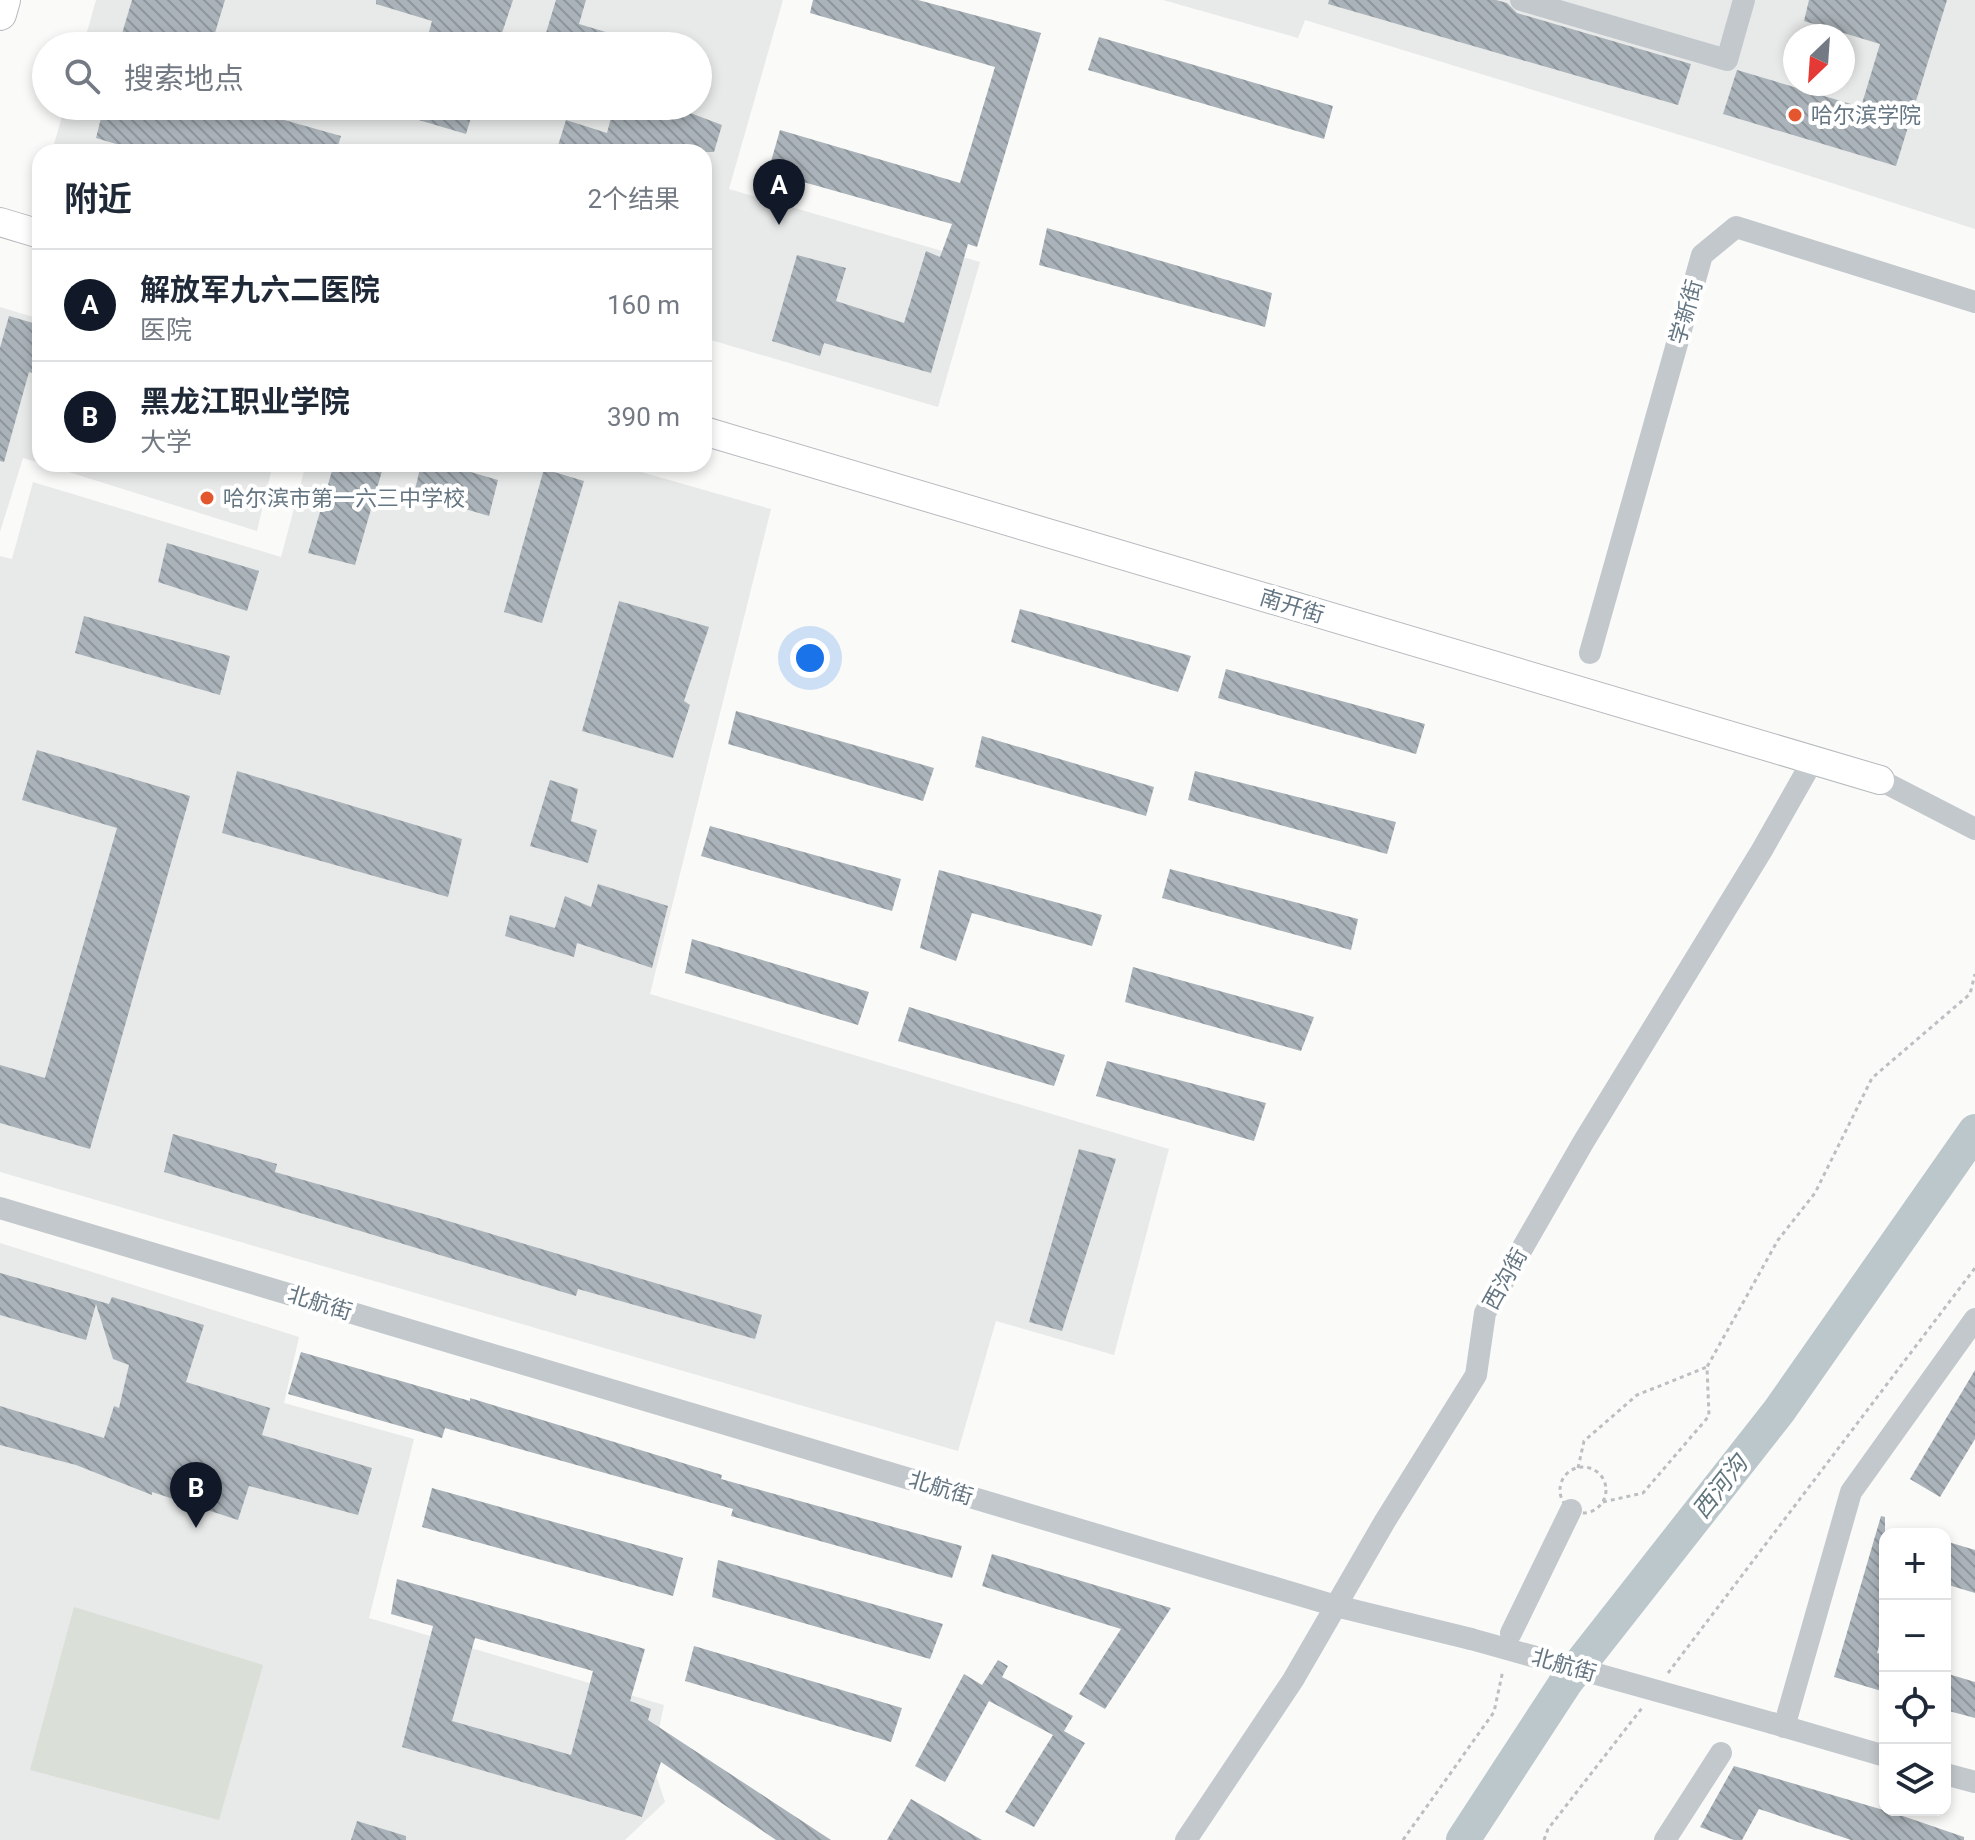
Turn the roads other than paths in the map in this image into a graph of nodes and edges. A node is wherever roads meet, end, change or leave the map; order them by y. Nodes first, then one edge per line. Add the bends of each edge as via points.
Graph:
1 (4, 0) edge
2 (1521, 0) edge
3 (1744, 0) edge
4 (0, 14) edge
5 (0, 222) edge
6 (32, 232) edge
7 (1975, 302) edge
8 (712, 433) edge
9 (1590, 653) dead end
10 (1813, 760) junction
11 (1880, 780) joint
12 (1975, 829) edge
13 (0, 1208) edge
14 (1975, 1319) edge
15 (1571, 1510) road end
16 (1336, 1606) junction
17 (1511, 1633) road end
18 (1778, 1725) junction
19 (1721, 1753) dead end
20 (1879, 1754) edge
21 (1951, 1776) edge
22 (1975, 1782) edge
23 (1186, 1840) edge
24 (1665, 1840) edge

1 - 4 highway
2 - 3 street via 1727,60
5 - 6 main road
7 - 9 street, 学新街 via 1736,227 1702,255
8 - 10 main road, 南开街
10 - 11 main road, 南开街
10 - 16 street, 西沟街 via 1485,1313 1476,1375
11 - 12 street
13 - 16 street, 北航街
14 - 18 street via 1851,1492
15 - 17 street
16 - 18 street, 北航街, bridge
16 - 23 street, 西沟街
18 - 20 street, 北航街
19 - 24 street
21 - 22 street

